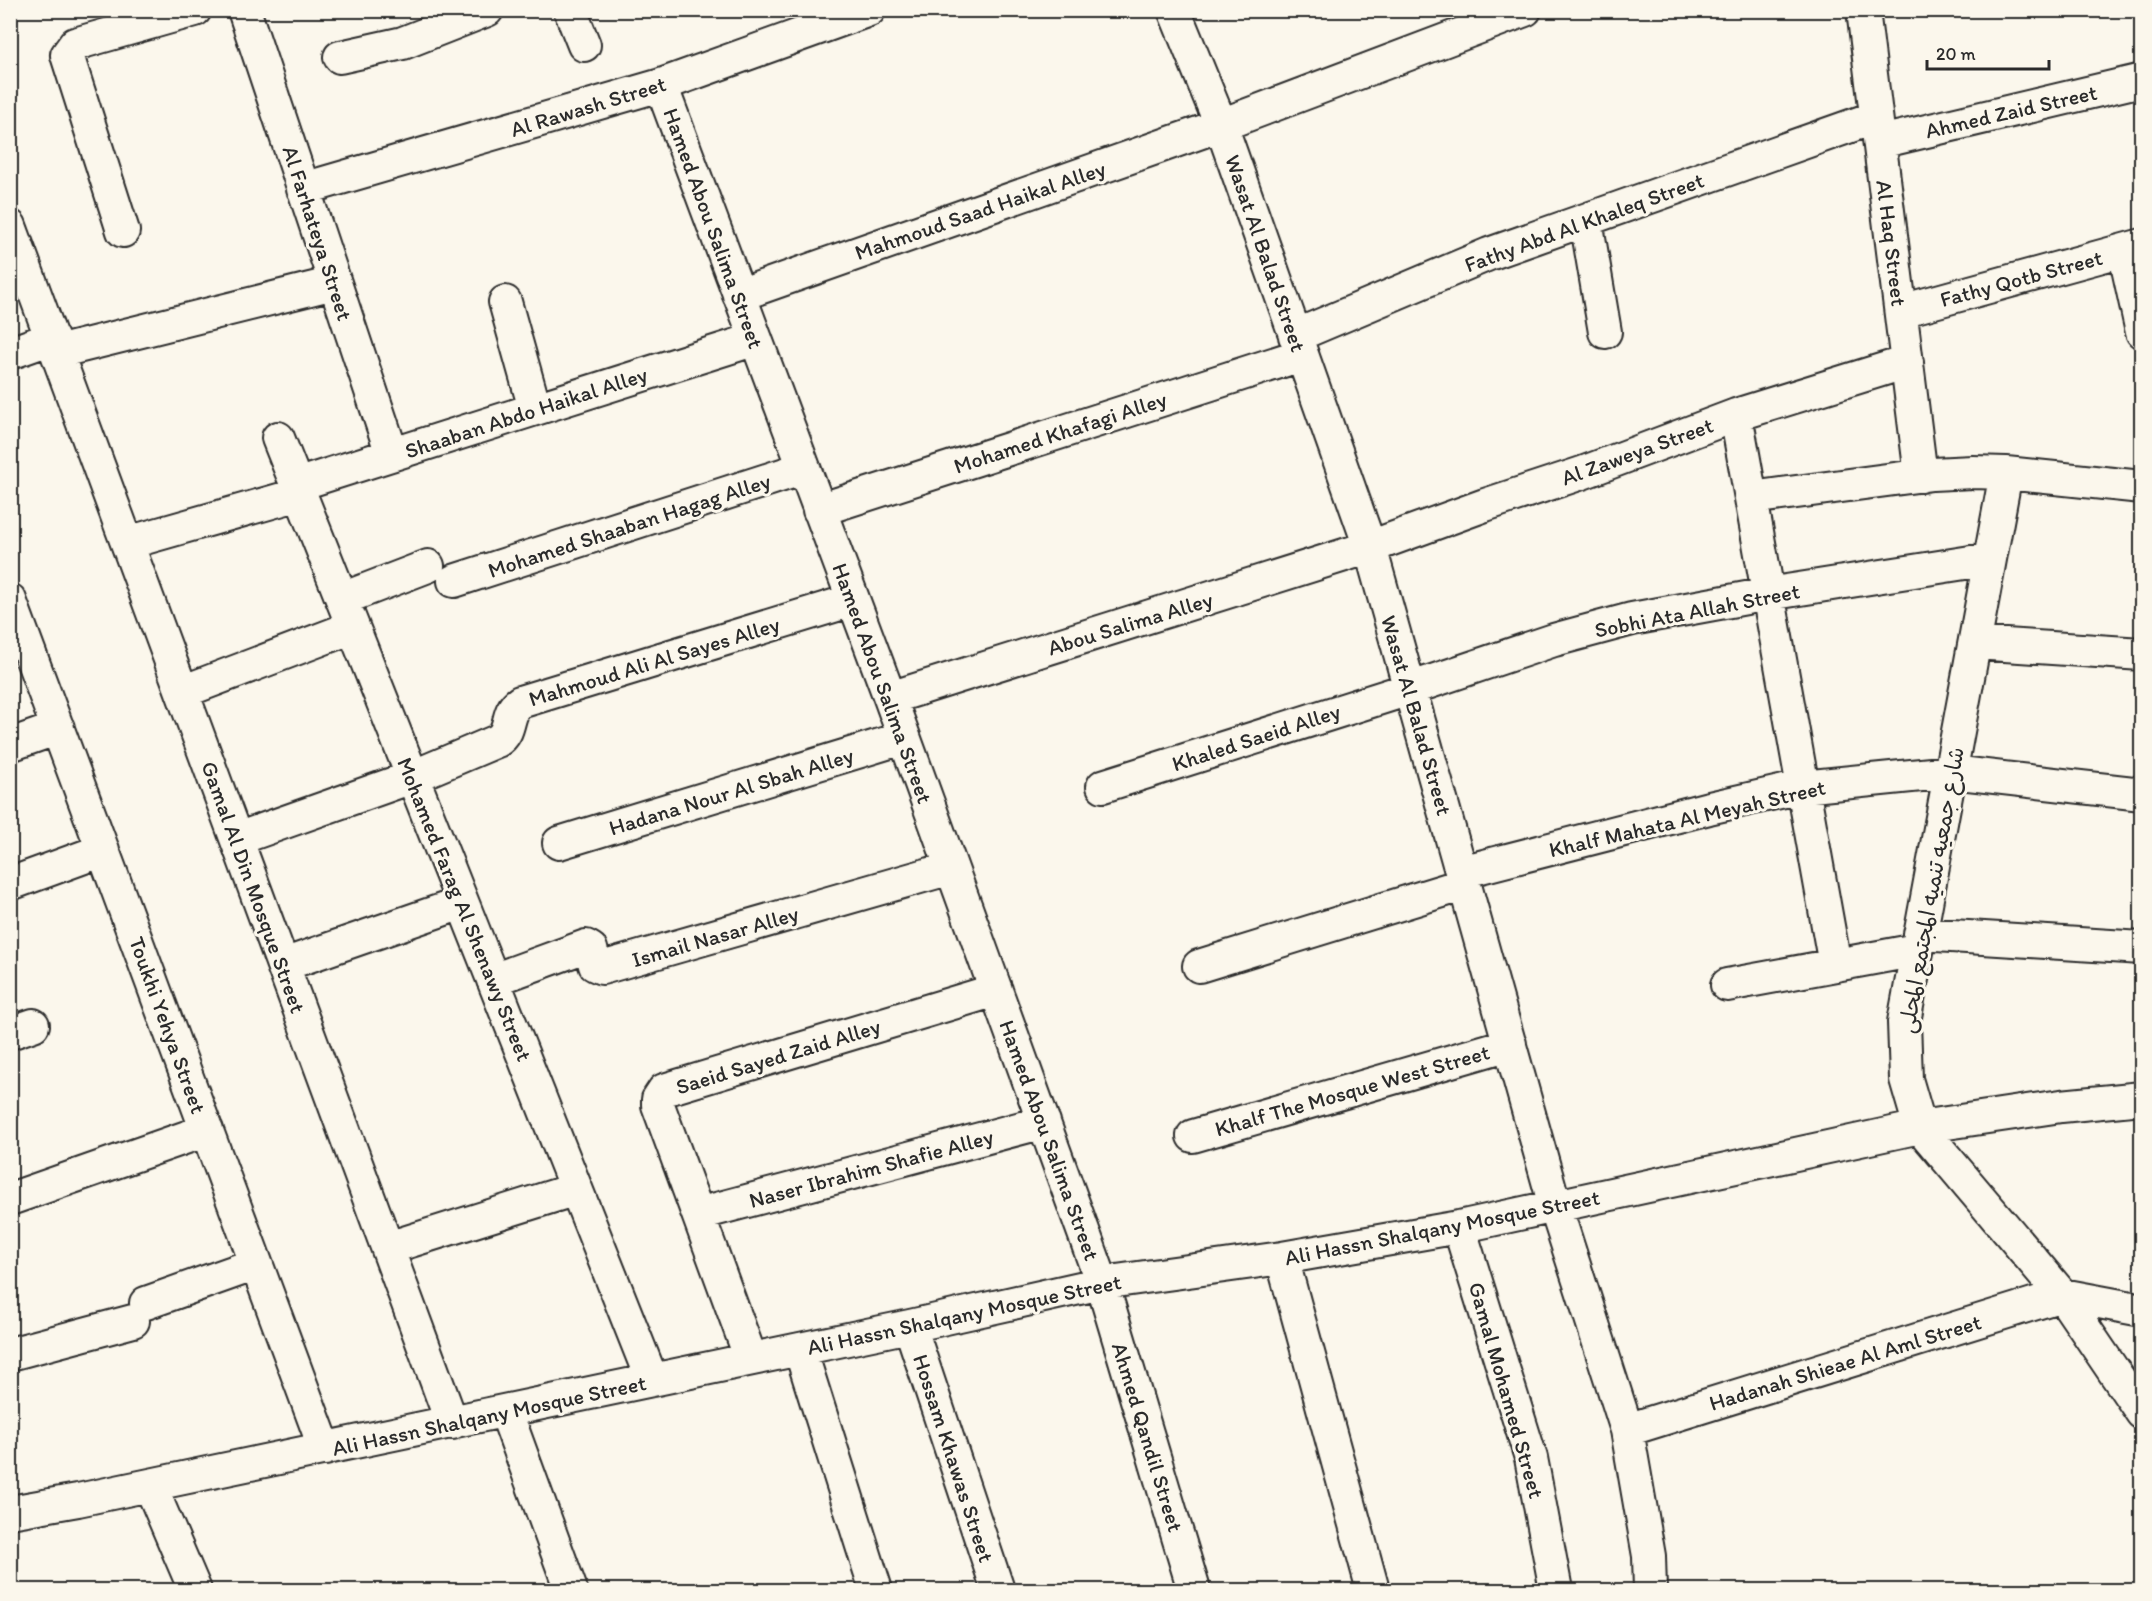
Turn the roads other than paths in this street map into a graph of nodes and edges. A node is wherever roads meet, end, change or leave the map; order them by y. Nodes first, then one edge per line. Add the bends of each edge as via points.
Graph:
1 (195, 10) edge
2 (244, 10) edge
3 (487, 10) edge
4 (570, 10) edge
5 (869, 10) edge
6 (1173, 10) edge
7 (1525, 10) edge
8 (1863, 10) edge
9 (584, 45) dead end
10 (340, 57) dead end
11 (2142, 80) edge
12 (661, 85) junction
13 (1221, 125) junction
14 (1878, 130) junction
15 (303, 189) junction
16 (1586, 220) junction
17 (10, 226) edge
18 (123, 231) dead end
19 (2133, 248) edge
20 (334, 283) junction
21 (739, 294) junction
22 (505, 302) dead end
23 (1901, 311) junction
24 (1605, 332) dead end
25 (2142, 332) edge
26 (756, 339) junction
27 (54, 345) junction
28 (1298, 346) junction
29 (10, 353) edge
30 (1907, 362) junction
31 (535, 409) junction
32 (1736, 415) junction
33 (278, 438) dead end
34 (392, 454) junction
35 (804, 468) junction
36 (2006, 473) junction
37 (1921, 476) junction
38 (2142, 487) edge
39 (298, 489) junction
40 (1750, 498) junction
41 (819, 510) junction
42 (127, 543) junction
43 (1370, 547) junction
44 (1990, 559) junction
45 (1768, 594) junction
46 (342, 599) junction
47 (10, 600) edge
48 (853, 600) junction
49 (353, 627) junction
50 (1975, 643) junction
51 (2142, 654) edge
52 (1410, 689) junction
53 (182, 692) junction
54 (890, 698) junction
55 (58, 728) junction
56 (903, 738) junction
57 (10, 745) edge
58 (1951, 772) junction
59 (412, 777) junction
60 (1103, 786) dead end
61 (1802, 787) junction
62 (2142, 794) edge
63 (237, 839) junction
64 (559, 843) dead end
65 (103, 850) junction
66 (951, 868) junction
67 (1463, 878) junction
68 (10, 884) edge
69 (462, 903) junction
70 (1919, 942) junction
71 (2142, 948) edge
72 (283, 965) junction
73 (1835, 965) junction
74 (1200, 966) dead end
75 (493, 980) junction
76 (1727, 985) dead end
77 (996, 990) junction
78 (1510, 1044) junction
79 (2142, 1098) edge
80 (1044, 1122) junction
81 (1920, 1127) junction
82 (207, 1130) junction
83 (1193, 1136) dead end
84 (576, 1189) junction
85 (10, 1199) edge
86 (1555, 1206) junction
87 (698, 1214) junction
88 (1459, 1227) junction
89 (388, 1248) junction
90 (1282, 1258) junction
91 (256, 1264) junction
92 (1102, 1283) junction
93 (2062, 1295) junction
94 (2142, 1310) edge
95 (910, 1326) junction
96 (800, 1349) junction
97 (10, 1354) edge
98 (751, 1359) junction
99 (652, 1380) junction
100 (506, 1412) junction
101 (2142, 1413) edge
102 (452, 1423) junction
103 (1627, 1430) junction
104 (325, 1449) junction
105 (150, 1485) junction
106 (10, 1512) edge
107 (195, 1590) edge
108 (571, 1590) edge
109 (876, 1590) edge
110 (998, 1590) edge
111 (1194, 1590) edge
112 (1373, 1590) edge
113 (1556, 1590) edge
114 (1650, 1590) edge

1 - 18 street via 75,44 69,51 69,64
2 - 15 street, Al Farhateya Street
3 - 10 street via 403,43
4 - 9 street
5 - 12 street, Al Rawash Street
6 - 13 street, Wasat Al Balad Street
7 - 13 street, Mahmoud Saad Haikal Alley
8 - 14 street, Al Haq Street
11 - 14 street, Ahmed Zaid Street
12 - 15 street, Al Rawash Street
12 - 21 street, Hamed Abou Salima Street
13 - 21 street, Mahmoud Saad Haikal Alley
13 - 28 street, Wasat Al Balad Street
14 - 16 street, Fathy Abd Al Khaleq Street
14 - 23 street, Al Haq Street
15 - 20 street, Al Farhateya Street
16 - 24 street
16 - 28 street, Fathy Abd Al Khaleq Street via 1489,254
17 - 27 street, Gamal Al Din Mosque Street
19 - 23 street, Fathy Qotb Street
19 - 25 street
20 - 27 street
20 - 34 street, Al Farhateya Street
21 - 26 street, Hamed Abou Salima Street
22 - 31 street
23 - 30 street, Al Haq Street
26 - 31 street, Shaaban Abdo Haikal Alley
26 - 35 street, Hamed Abou Salima Street
27 - 29 street
27 - 42 street, Gamal Al Din Mosque Street
28 - 41 street, Mohamed Khafagi Alley
28 - 43 street, Wasat Al Balad Street
30 - 32 street, Al Zaweya Street
30 - 37 street, Al Haq Street
31 - 34 street, Shaaban Abdo Haikal Alley
32 - 40 street
32 - 43 street, Al Zaweya Street
33 - 39 street, Mohamed Farag Al Shenawy Street
34 - 39 street, Shaaban Abdo Haikal Alley
35 - 41 street, Hamed Abou Salima Street
35 - 46 street, Mohamed Shaaban Hagag Alley
36 - 37 street
36 - 38 street
36 - 44 street, شارع جمعيه تنميه المجتمع المحلى
37 - 40 street
39 - 42 street, Shaaban Abdo Haikal Alley
39 - 46 street, Mohamed Farag Al Shenawy Street
40 - 45 street
41 - 48 street, Hamed Abou Salima Street
42 - 53 street, Gamal Al Din Mosque Street
43 - 52 street, Wasat Al Balad Street
43 - 54 street, Abou Salima Alley
44 - 45 street, Sobhi Ata Allah Street
44 - 50 street, شارع جمعيه تنميه المجتمع المحلى
45 - 52 street, Sobhi Ata Allah Street via 1632,619 1554,640
45 - 61 street
46 - 49 street, Mohamed Farag Al Shenawy Street
47 - 55 street, Toukhi Yehya Street
48 - 54 street, Hamed Abou Salima Street
48 - 59 street, Mahmoud Ali Al Sayes Alley via 519,702 512,709 501,739
49 - 53 street
49 - 59 street, Mohamed Farag Al Shenawy Street
50 - 51 street
50 - 58 street, شارع جمعيه تنميه المجتمع المحلى
52 - 60 street, Khaled Saeid Alley
52 - 67 street, Wasat Al Balad Street
53 - 63 street, Gamal Al Din Mosque Street
54 - 56 street, Hamed Abou Salima Street
55 - 57 street
55 - 65 street, Toukhi Yehya Street
56 - 64 street, Hadana Nour Al Sbah Alley
56 - 66 street, Hamed Abou Salima Street
58 - 61 street, Khalf Mahata Al Meyah Street
58 - 62 street, Khalf Mahata Al Meyah Street
58 - 70 street, شارع جمعيه تنميه المجتمع المحلى
59 - 63 street, Mahmoud Ali Al Sayes Alley
59 - 69 street, Mohamed Farag Al Shenawy Street
61 - 67 street, Khalf Mahata Al Meyah Street via 1709,808
61 - 73 street
63 - 72 street, Gamal Al Din Mosque Street
65 - 68 street
65 - 82 street, Toukhi Yehya Street
66 - 75 street, Ismail Nasar Alley via 602,968 596,965 591,949 586,946
66 - 77 street, Hamed Abou Salima Street
67 - 74 street, Khalf Mahata Al Meyah Street
67 - 78 street, Wasat Al Balad Street
69 - 72 street
69 - 75 street, Mohamed Farag Al Shenawy Street
70 - 71 street
70 - 73 street
70 - 81 street, شارع جمعيه تنميه المجتمع المحلى via 1904,1022 1906,1079
72 - 89 street, Gamal Al Din Mosque Street
73 - 76 street
75 - 84 street, Mohamed Farag Al Shenawy Street
77 - 80 street, Hamed Abou Salima Street
77 - 87 street, Saeid Sayed Zaid Alley via 664,1090 658,1105
78 - 83 street, Khalf The Mosque West Street
78 - 86 street, Wasat Al Balad Street
79 - 81 street, Ali Hassn Shalqany Mosque Street
80 - 87 street, Naser Ibrahim Shafie Alley
80 - 92 street, Hamed Abou Salima Street
81 - 86 street, Ali Hassn Shalqany Mosque Street
81 - 93 street, شارع جمعيه تنميه المجتمع المحلى
82 - 85 street
82 - 91 street, Toukhi Yehya Street
84 - 89 street
84 - 99 street, Mohamed Farag Al Shenawy Street
86 - 88 street, Ali Hassn Shalqany Mosque Street
86 - 103 street, Wasat Al Balad Street
87 - 98 street, Saeid Sayed Zaid Alley
88 - 90 street, Ali Hassn Shalqany Mosque Street
88 - 113 street, Gamal Mohamed Street via 1531,1458
89 - 102 street, Gamal Al Din Mosque Street
90 - 92 street, Ali Hassn Shalqany Mosque Street
90 - 112 street
91 - 97 street via 140,1312
91 - 104 street, Toukhi Yehya Street
92 - 95 street, Ali Hassn Shalqany Mosque Street
92 - 111 street, Ahmed Qandil Street
93 - 94 street
93 - 101 street, شارع جمعيه تنميه المجتمع المحلى
93 - 103 street, Hadanah Shieae Al Aml Street
95 - 96 street, Ali Hassn Shalqany Mosque Street
95 - 110 street, Hossam Khawas Street
96 - 98 street, Ali Hassn Shalqany Mosque Street
96 - 109 street
98 - 99 street, Ali Hassn Shalqany Mosque Street
99 - 100 street, Ali Hassn Shalqany Mosque Street
100 - 102 street, Ali Hassn Shalqany Mosque Street
100 - 108 street
102 - 104 street, Ali Hassn Shalqany Mosque Street
103 - 114 street, Wasat Al Balad Street via 1649,1556
104 - 105 street, Ali Hassn Shalqany Mosque Street
105 - 106 street, Ali Hassn Shalqany Mosque Street
105 - 107 street

